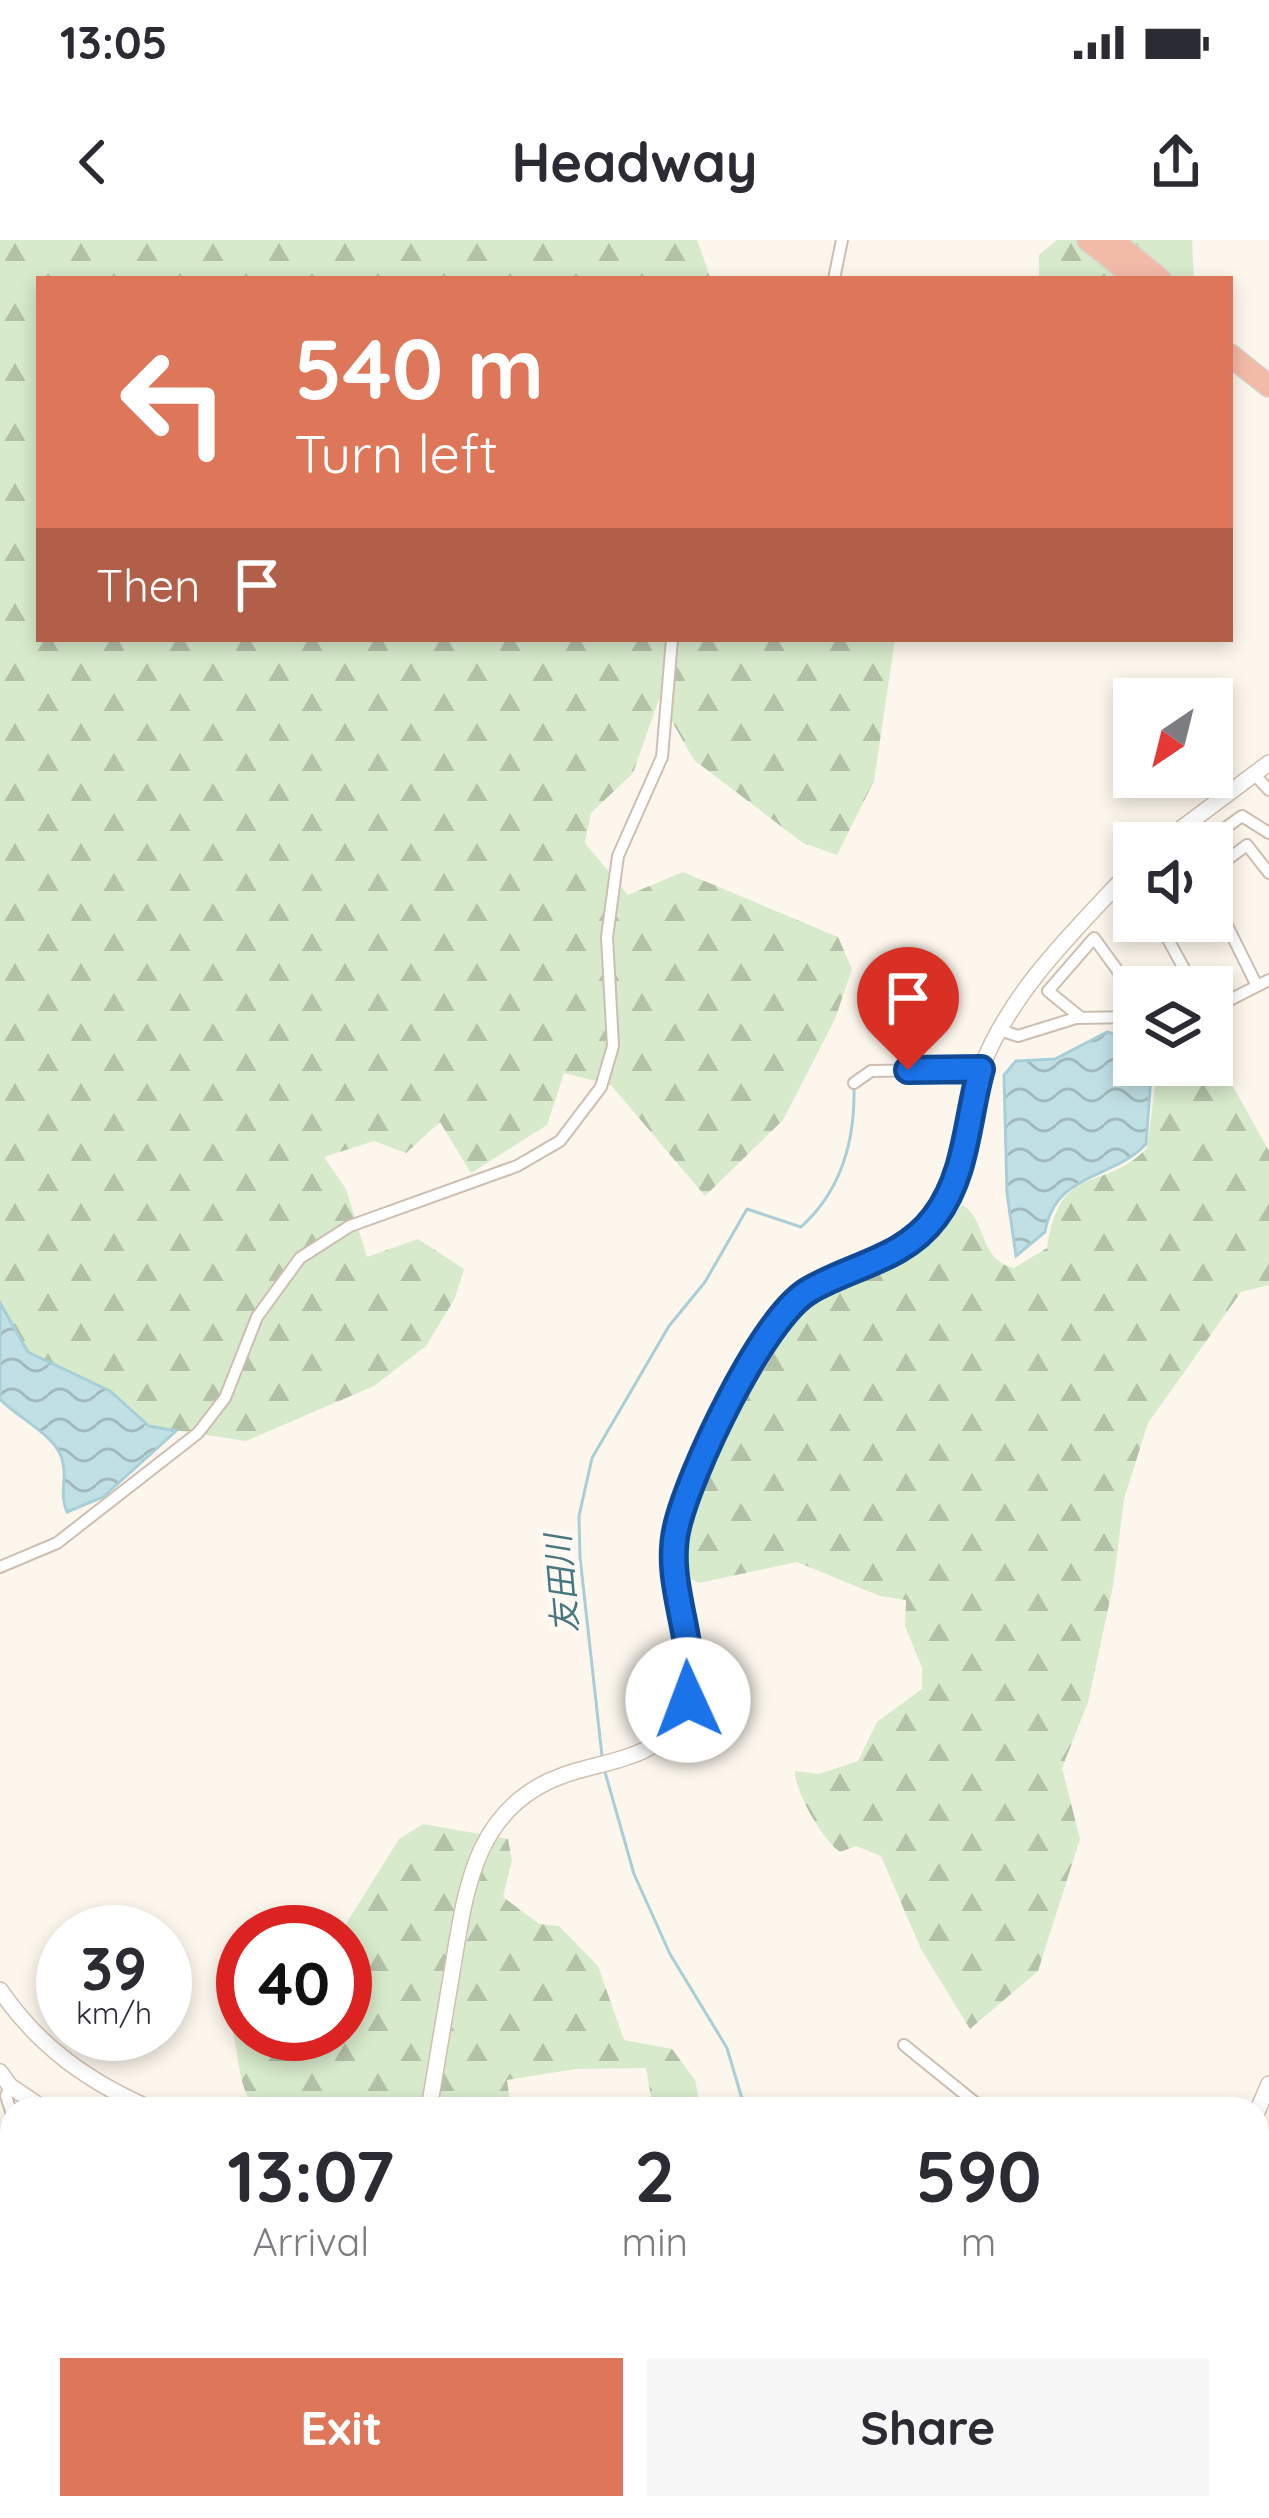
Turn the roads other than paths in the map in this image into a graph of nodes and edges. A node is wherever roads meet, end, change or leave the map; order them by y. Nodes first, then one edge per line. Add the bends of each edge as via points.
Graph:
1 (842, 240) edge
2 (1088, 240) edge
3 (1112, 240) edge
4 (835, 276) edge
5 (1133, 276) edge
6 (1156, 276) edge
7 (1233, 339) edge
8 (1233, 357) edge
9 (1269, 368) edge
10 (1269, 386) edge
11 (672, 642) edge
12 (1269, 763) edge
13 (1254, 774) junction
14 (1269, 790) edge
15 (1192, 820) joint
16 (1189, 822) edge
17 (1233, 822) edge
18 (1269, 832) edge
19 (1233, 855) edge
20 (1269, 873) edge
21 (1113, 891) edge
22 (1233, 931) edge
23 (1114, 966) edge
24 (1263, 983) edge
25 (1233, 998) edge
26 (1080, 1017) junction
27 (1113, 1017) edge
28 (1000, 1030) junction
29 (981, 1069) junction
30 (854, 1083) dead end
31 (0, 1567) edge
32 (0, 1990) edge
33 (904, 2045) dead end
34 (126, 2097) edge
35 (431, 2097) edge
36 (967, 2097) edge

1 - 4 street
2 - 5 highway
3 - 6 highway
7 - 9 highway
8 - 10 highway
11 - 31 street via 662,758 618,856 607,937 613,1046 602,1087 560,1141 517,1166 350,1226 300,1258 257,1317 225,1398 199,1432 57,1543
12 - 13 street
13 - 14 street
13 - 15 street
15 - 16 street
17 - 18 street via 1242,816
19 - 20 street via 1247,845
21 - 28 street
22 - 24 street
23 - 26 street via 1094,938 1048,991
24 - 25 street
26 - 27 street
26 - 28 street via 1018,1036
28 - 29 street
29 - 30 street via 871,1071
29 - 35 street via 960,1166 938,1214 898,1250 783,1311 760,1342 694,1482 674,1543 691,1662 681,1718 636,1756 524,1794 482,1840 465,1881
32 - 34 street via 56,2055
33 - 36 street

